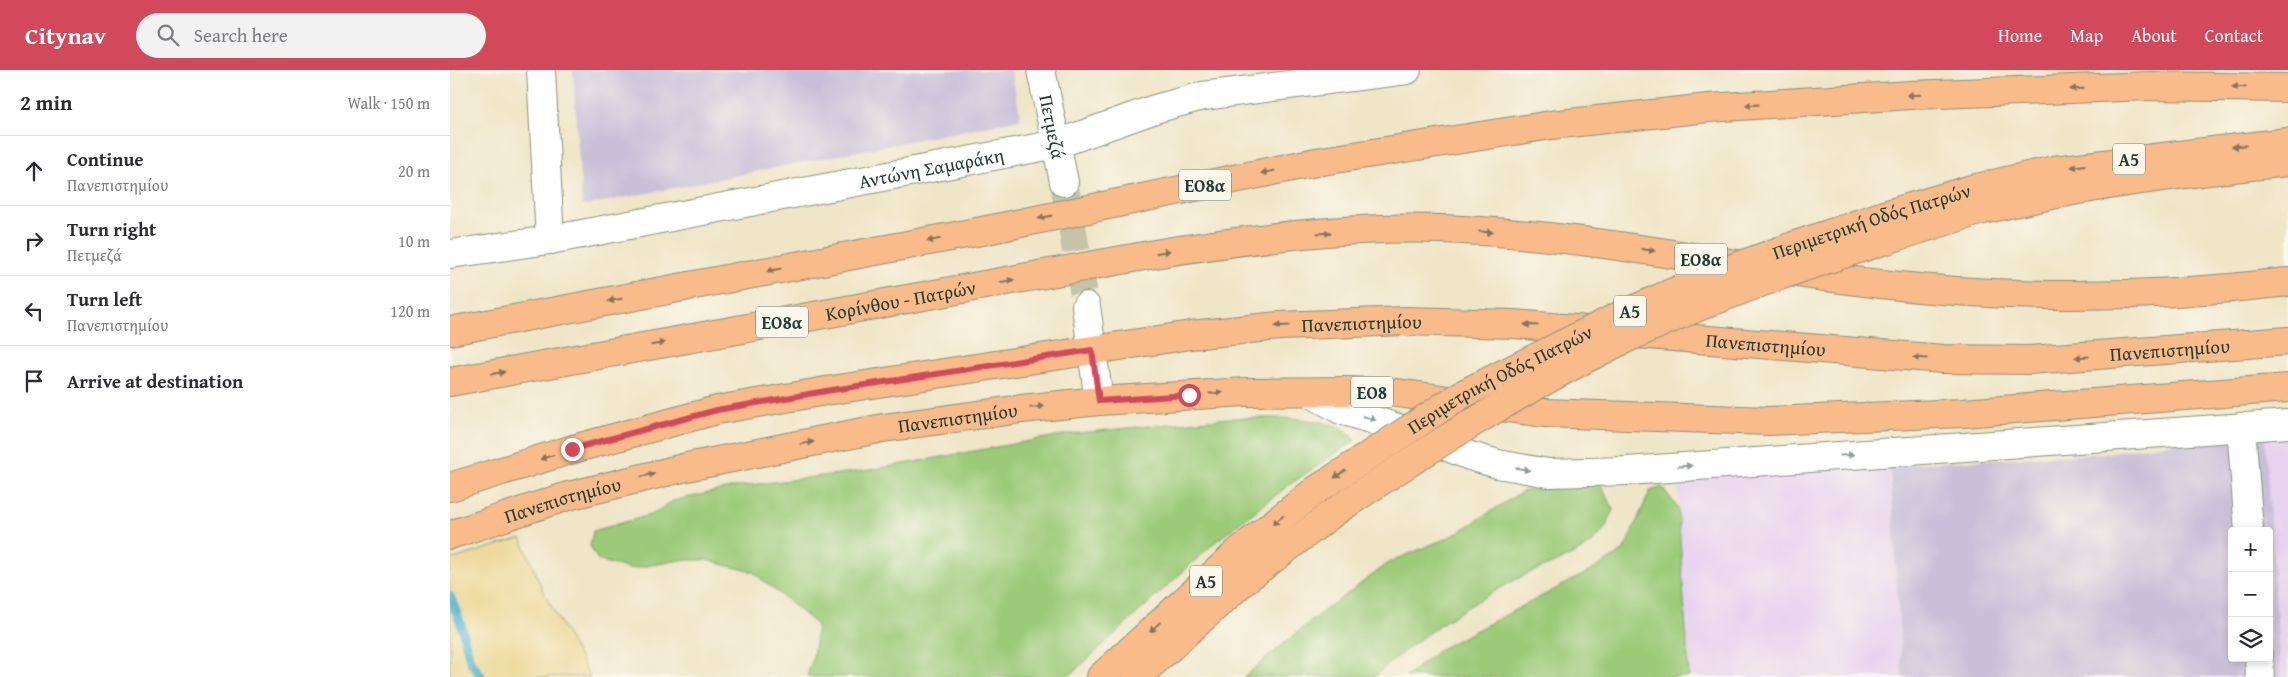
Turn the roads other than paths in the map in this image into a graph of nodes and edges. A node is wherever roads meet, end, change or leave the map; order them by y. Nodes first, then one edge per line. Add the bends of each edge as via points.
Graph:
1 (541, 70) edge
2 (1041, 70) edge
3 (1407, 70) edge
4 (1251, 79) edge
5 (2288, 88) edge
6 (2288, 142) edge
7 (1057, 144) junction
8 (2288, 162) edge
9 (1064, 182) tunnel mouth
10 (1975, 200) junction
11 (550, 240) junction
12 (450, 254) edge
13 (2288, 282) edge
14 (1086, 306) tunnel mouth
15 (450, 331) edge
16 (2288, 342) edge
17 (1092, 350) junction
18 (450, 382) edge
19 (2288, 388) edge
20 (1309, 392) junction
21 (1099, 401) junction
22 (2288, 424) edge
23 (2242, 427) junction
24 (450, 487) edge
25 (2249, 527) edge
26 (459, 532) edge
27 (2259, 662) edge
28 (1101, 677) edge
29 (1137, 677) edge
30 (2260, 677) edge

1 - 11 street
2 - 7 street, Πετμεζά
3 - 4 street, Αντώνη Σαμαράκη
4 - 7 street, Αντώνη Σαμαράκη
5 -> 15 main road, ΕΟ8α via 2148,86 1911,95 1616,116 1316,162 972,232
6 -> 10 main road, Περιμετρική Οδός Πατρών / Α5 via 2054,170
7 - 9 street, Πετμεζά
7 - 11 street, Αντώνη Σαμαράκη
8 - 10 main road, Περιμετρική Οδός Πατρών / Α5 via 2148,178 2034,198
10 -> 28 main road, Περιμετρική Οδός Πατρών / Α5, bridge via 1881,216 1703,279 1619,316 1461,395 1316,490 1239,552
10 - 29 main road, Περιμετρική Οδός Πατρών / Α5, bridge via 1611,346 1526,393 1333,513 1246,580
11 - 12 street, Αντώνη Σαμαράκη
18 -> 13 main road, Κορίνθου - Πατρών / ΕΟ8α via 1115,261 1248,239 1319,233 1440,229 1536,235 1798,274 1940,290 2143,295
14 - 17 street
16 -> 17 main road, Πανεπιστημίου via 2029,360 1943,359 1514,324 1413,321 1278,326
17 - 21 street
17 -> 24 main road, Πανεπιστημίου via 717,410 572,449
19 - 20 main road, Πανεπιστημίου / ΕΟ8 via 1963,413 1768,421 1544,413 1396,393
21 -> 20 main road, Πανεπιστημίου / ΕΟ8 via 1221,393
20 -> 23 street via 1341,410 1411,432 1470,456 1548,473 1636,470
26 -> 21 main road, Πανεπιστημίου / ΕΟ8 via 568,496 687,467 883,428
22 - 23 street
23 - 25 street
27 - 30 street

